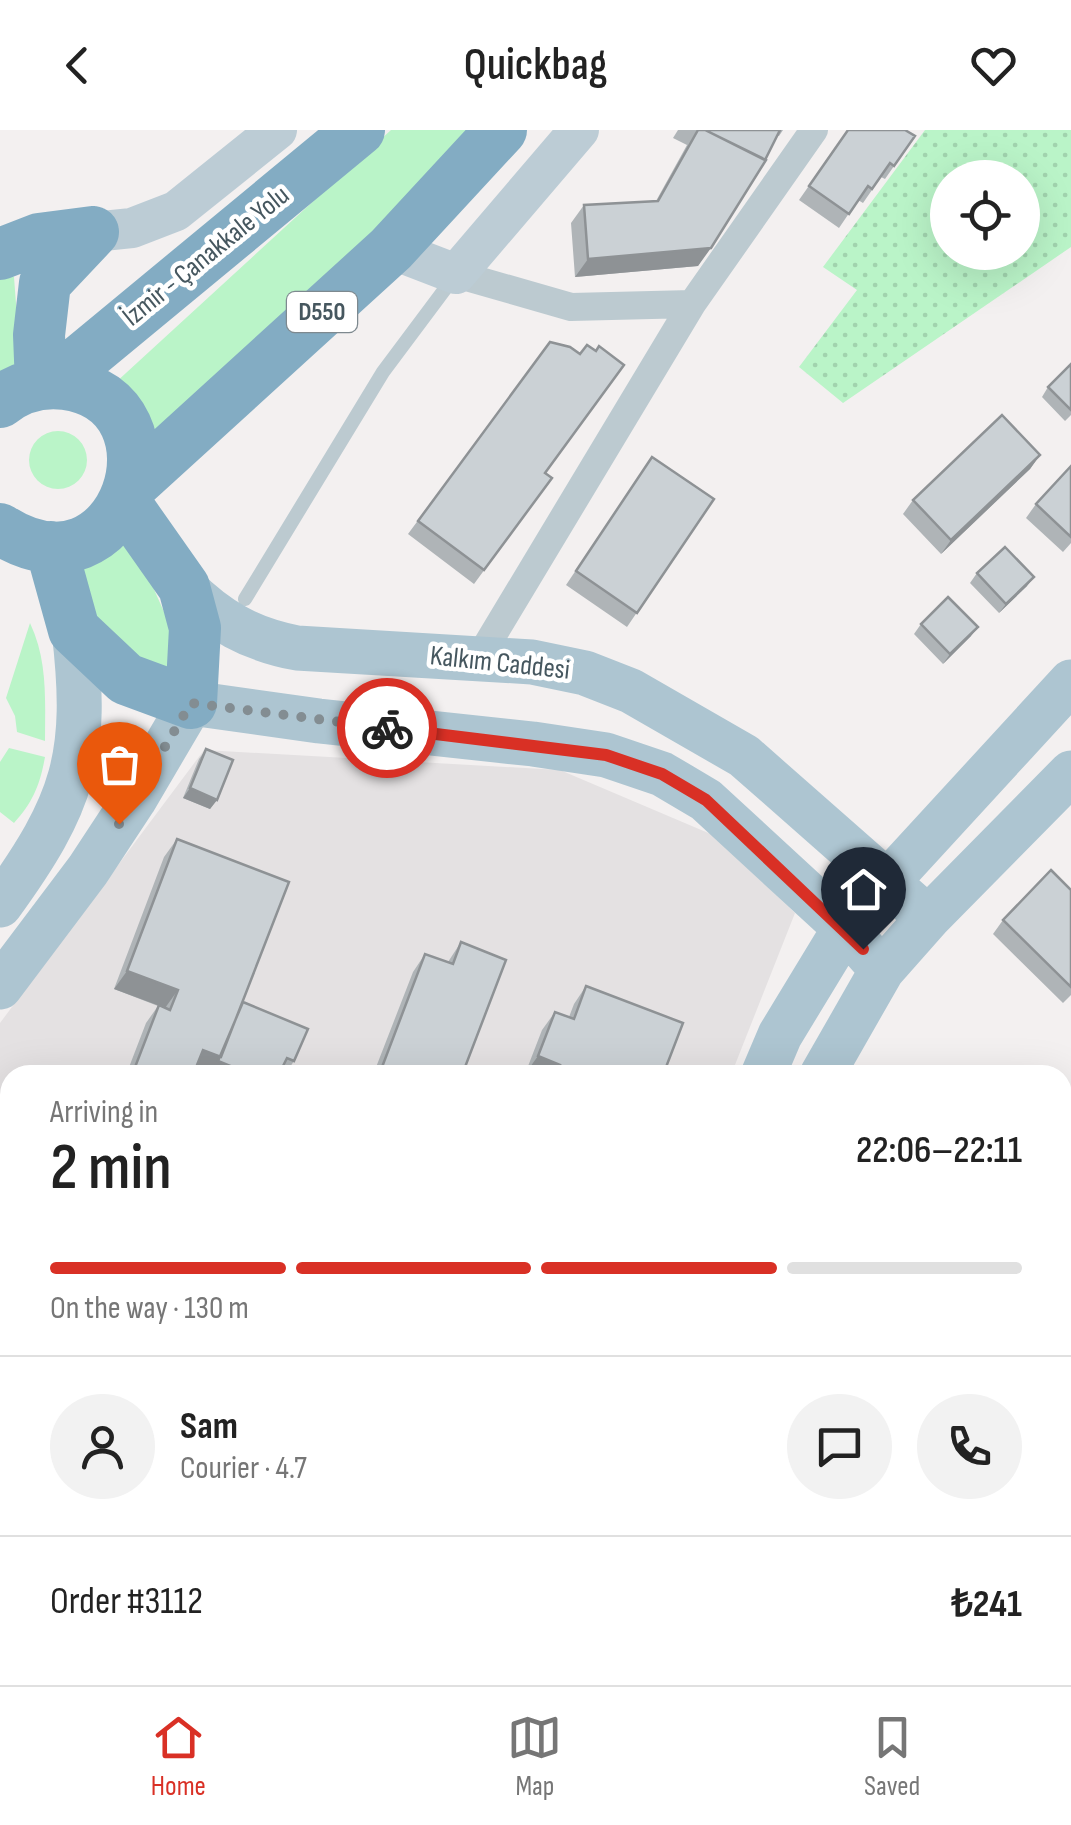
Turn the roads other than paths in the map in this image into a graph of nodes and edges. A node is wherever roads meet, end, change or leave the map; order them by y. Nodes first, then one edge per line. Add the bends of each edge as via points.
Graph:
1 (278, 130) edge
2 (359, 130) edge
3 (501, 130) edge
4 (579, 130) edge
5 (814, 130) edge
6 (92, 232) junction
7 (392, 248) junction
8 (0, 254) edge
9 (456, 274) junction
10 (692, 304) junction
11 (32, 390) edge
12 (129, 494) junction
13 (23, 549) edge
14 (184, 587) junction
15 (244, 599) dead end
16 (74, 630) junction
17 (478, 658) junction
18 (1071, 682) edge
19 (191, 703) junction
20 (1071, 773) edge
21 (887, 880) junction
22 (0, 905) edge
23 (928, 918) junction
24 (844, 928) junction
25 (882, 970) junction
26 (0, 987) edge
27 (767, 1065) edge
28 (828, 1065) edge

1 - 6 main road via 176,211 132,228
2 - 11 highway, İzmir - Çanakkale Yolu
3 - 7 highway, D550
4 - 9 main road
5 - 10 street
6 - 8 highway
6 - 11 highway via 45,283
7 - 9 main road
7 - 12 highway, D550
9 - 10 street via 571,307
9 - 15 lane via 382,372
10 - 17 street
11 - 12 highway via 74,386 110,406 131,442
12 - 13 highway via 98,534 80,543
12 - 14 highway
13 - 16 highway
14 - 17 main road, Kalkım Caddesi via 208,611 265,642
14 - 19 highway via 195,628
16 - 19 highway via 126,679
16 - 22 main road via 81,685 78,747 66,796 40,849
17 - 21 main road, Kalkım Caddesi via 585,672 678,716 744,756
18 - 21 main road
19 - 24 main road via 551,746 662,774 706,800
19 - 26 main road via 98,856
20 - 23 main road
21 - 23 main road, Kalkım Caddesi
21 - 24 main road
23 - 25 main road
24 - 25 main road
24 - 27 main road
25 - 28 main road

